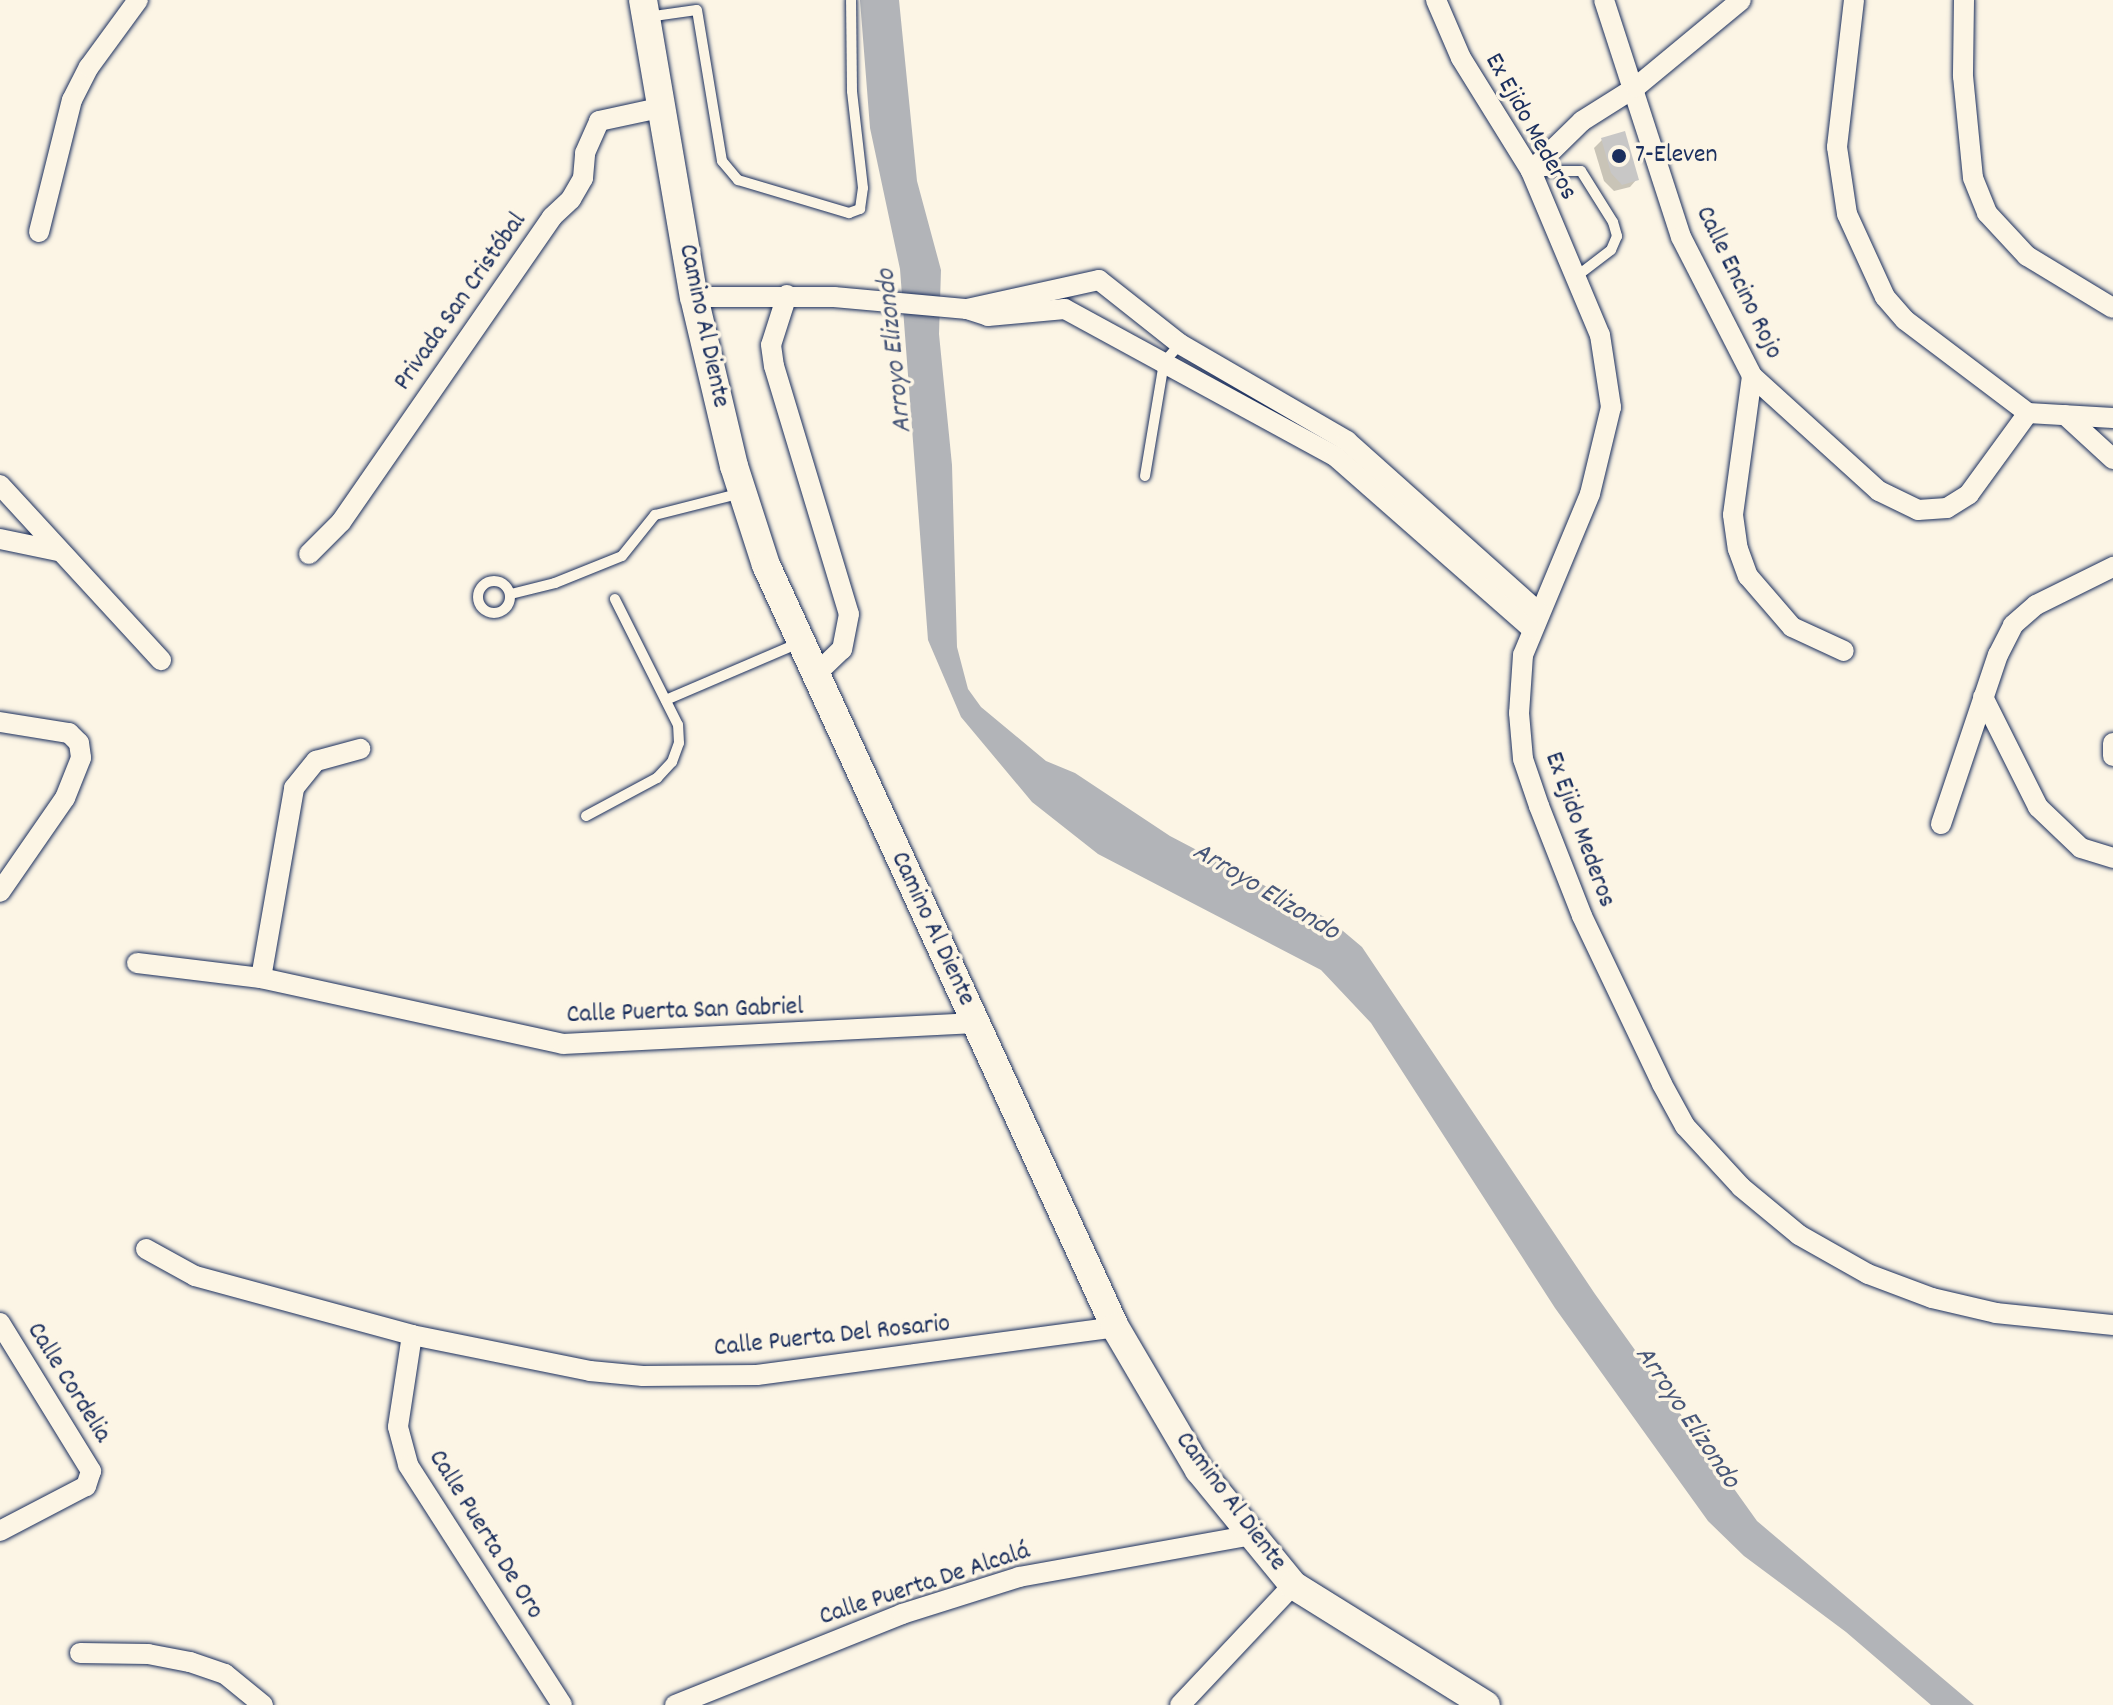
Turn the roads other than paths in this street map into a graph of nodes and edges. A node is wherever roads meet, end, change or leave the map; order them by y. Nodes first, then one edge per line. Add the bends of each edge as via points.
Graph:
1 (138, 0) edge
2 (851, 0) edge
3 (1436, 0) edge
4 (1604, 0) edge
5 (1741, 0) edge
6 (1854, 0) edge
7 (1964, 0) edge
8 (698, 5) edge
9 (644, 8) edge
10 (1636, 87) junction
11 (659, 108) junction
12 (1531, 171) junction
13 (39, 232) dead end
14 (1577, 276) junction
15 (1067, 284) junction
16 (787, 295) junction
17 (694, 297) junction
18 (1134, 305) junction
19 (960, 308) junction
20 (2113, 308) edge
21 (1065, 309) junction
22 (1110, 331) junction
23 (1180, 344) junction
24 (1164, 362) junction
25 (1752, 376) junction
26 (2028, 413) junction
27 (2065, 415) junction
28 (2113, 418) edge
29 (2113, 459) edge
30 (1145, 476) dead end
31 (1383, 483) junction
32 (0, 485) edge
33 (743, 493) junction
34 (0, 539) edge
35 (58, 551) junction
36 (309, 554) dead end
37 (2113, 567) edge
38 (511, 594) dead end
39 (615, 599) dead end
40 (1535, 620) junction
41 (799, 643) junction
42 (1844, 651) dead end
43 (161, 660) dead end
44 (814, 676) junction
45 (1983, 697) junction
46 (666, 700) junction
47 (0, 722) edge
48 (2113, 743) edge
49 (360, 749) dead end
50 (2113, 756) edge
51 (586, 816) dead end
52 (1941, 824) dead end
53 (2113, 858) edge
54 (0, 892) edge
55 (137, 963) dead end
56 (261, 978) junction
57 (975, 1023) junction
58 (146, 1249) dead end
59 (2113, 1325) edge
60 (1, 1326) edge
61 (1115, 1327) junction
62 (412, 1335) junction
63 (0, 1531) edge
64 (1248, 1536) junction
65 (1293, 1585) junction
66 (80, 1653) dead end
67 (263, 1705) edge
68 (562, 1705) edge
69 (675, 1705) edge
70 (1180, 1705) edge
71 (1486, 1705) edge

1 - 13 street via 72,100
2 - 8 lane via 852,91 863,188 860,209 849,213 738,180 722,161
3 - 12 street, Ex Ejido Mederos via 1461,58
4 - 10 street, Calle Encino Rojo
5 - 10 street
6 - 26 street via 1837,147 1847,214 1865,259 1885,297 1905,320
7 - 20 street via 1963,76 1973,178 1987,213 2027,256
8 - 9 lane
9 - 11 street, Camino Al Diente
10 - 12 street via 1582,121
10 - 25 street, Calle Encino Rojo via 1681,237
11 - 17 street, Camino Al Diente
11 - 36 street, Privada San Cristóbal via 599,121 585,153 583,178 571,199 552,217 341,522
12 - 14 street, Ex Ejido Mederos
12 - 14 lane via 1581,171 1613,222 1617,236 1611,250
14 - 40 street, Ex Ejido Mederos via 1600,335 1611,407 1590,494
15 - 18 street via 1099,280
15 - 19 street
15 - 21 street
16 - 17 street
16 - 19 street
16 - 44 street via 775,323 774,366 849,614 842,649
17 - 33 street, Camino Al Diente
18 - 22 street
18 - 23 street
19 - 21 street via 988,316
21 - 22 street
22 - 24 street
23 - 24 lane
23 - 31 street via 1312,418
24 - 30 lane
24 - 31 street
25 - 26 street, Calle Encino Rojo via 1879,491 1918,510 1947,508 1969,494
25 - 42 street via 1733,515 1738,549 1748,576 1770,606 1818,643
26 - 27 street
27 - 28 street
27 - 29 street
31 - 40 street
32 - 35 street
33 - 38 lane via 655,515 622,556
33 - 41 street, Camino Al Diente
34 - 35 street
35 - 43 street
37 - 45 street via 2036,605 2013,625
39 - 46 lane
40 - 59 street, Ex Ejido Mederos via 1523,655 1523,759 1582,916 1685,1126 1741,1187 1799,1235 1868,1274 1932,1298 1996,1313
41 - 44 street, Camino Al Diente
41 - 46 lane
44 - 57 street, Camino Al Diente
45 - 52 street
45 - 53 street via 2038,807 2081,848
46 - 51 lane via 678,725 672,762 657,778
47 - 54 street via 56,729 79,743 78,773 65,798
48 - 50 street
49 - 56 street via 316,761 294,788
55 - 56 street, Calle Puerta San Gabriel
56 - 57 street, Calle Puerta San Gabriel via 563,1044
57 - 61 street, Camino Al Diente
58 - 62 street, Calle Puerta Del Rosario via 195,1276
60 - 63 street, Calle Cordelia via 91,1471 86,1486
61 - 62 street, Calle Puerta Del Rosario via 757,1375 693,1377 590,1371
61 - 64 street, Camino Al Diente via 1199,1470
62 - 68 street, Calle Puerta De Oro via 398,1427 408,1465
64 - 65 street, Camino Al Diente
64 - 69 street, Calle Puerta De Alcalá via 1019,1577 902,1614
65 - 70 street
65 - 71 street, Camino Al Diente
66 - 67 street via 148,1654 190,1662 225,1674

